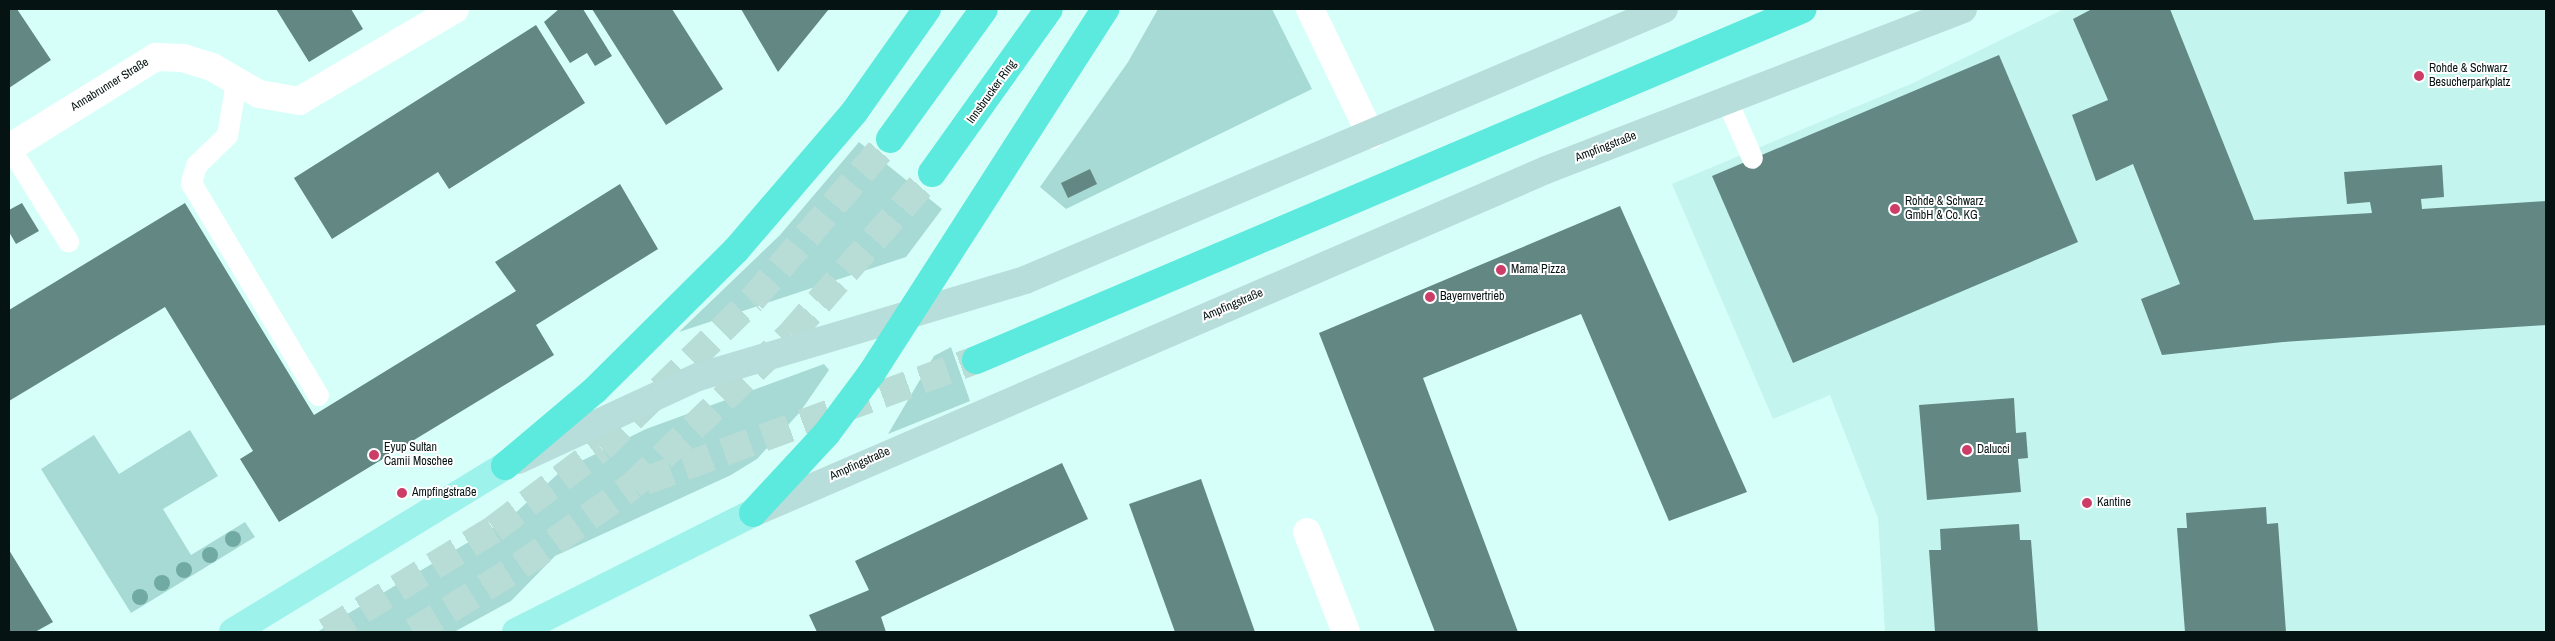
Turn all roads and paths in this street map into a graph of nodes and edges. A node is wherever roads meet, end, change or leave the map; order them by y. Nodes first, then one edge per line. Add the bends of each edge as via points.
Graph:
1 (455, 9) edge
2 (927, 9) edge
3 (984, 9) edge
4 (1049, 9) edge
5 (1105, 9) edge
6 (1310, 9) edge
7 (1664, 9) edge
8 (1803, 9) edge
9 (1963, 9) edge
10 (236, 82) junction
11 (1727, 101) junction
12 (1371, 135) junction
13 (890, 139) tunnel mouth
14 (9, 148) edge
15 (1752, 158) dead end
16 (932, 173) tunnel mouth
17 (68, 241) dead end
18 (908, 314) junction
19 (976, 360) tunnel mouth
20 (318, 395) dead end
21 (505, 466) junction
22 (754, 513) junction
23 (1306, 532) dead end
24 (233, 632) edge
25 (516, 632) edge
26 (1346, 632) edge

1 - 10 street, Annabrunner Straße via 300,101 259,94
2 - 21 highway via 856,111 736,250 595,390
3 - 13 highway
4 - 16 highway, Innsbrucker Ring
5 - 18 highway
6 - 12 street
7 - 12 main road
8 - 19 highway
9 - 11 main road, Ampfingstraße
10 - 14 street, Annabrunner Straße via 198,62 156,57
10 - 20 lane via 227,135 196,165 191,183
11 - 15 lane
11 - 22 main road, Ampfingstraße via 1511,185
12 - 18 main road via 1025,280
14 - 17 lane
18 - 21 main road via 698,377
18 - 22 highway via 827,433
21 - 24 main road
22 - 25 main road, Ampfingstraße
23 - 26 street

